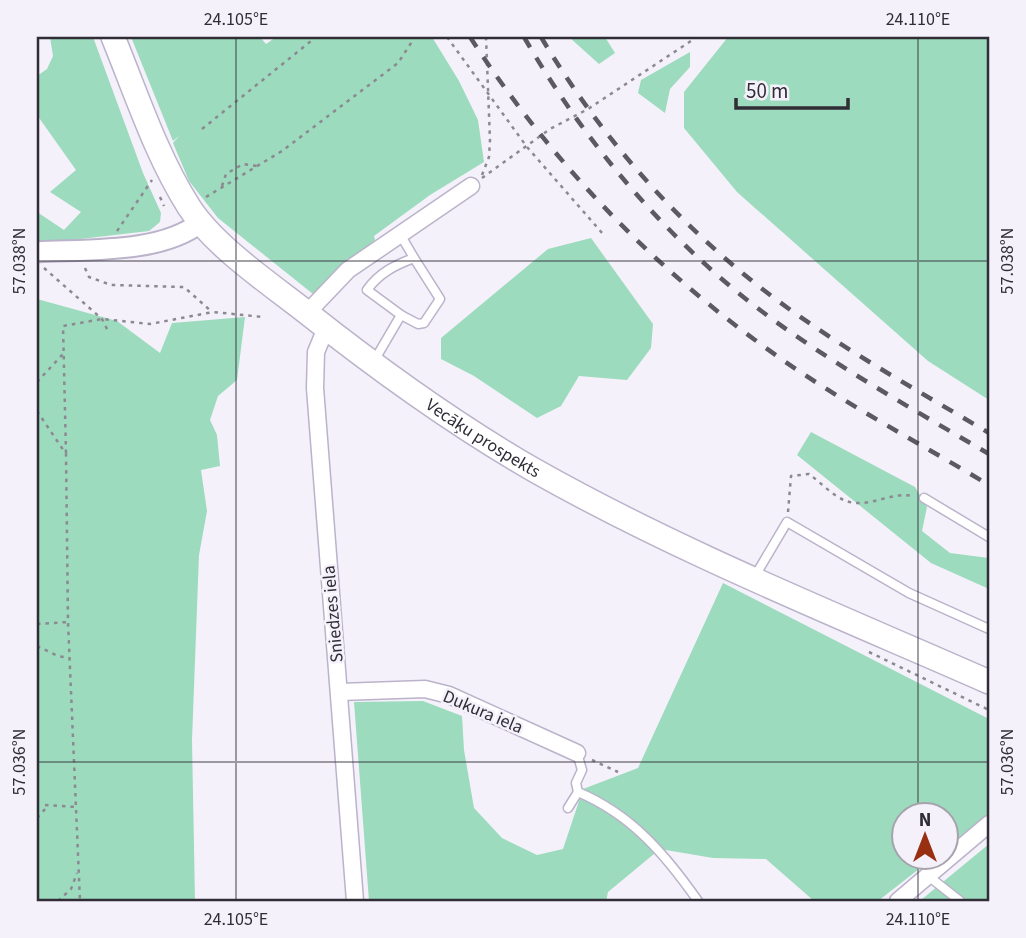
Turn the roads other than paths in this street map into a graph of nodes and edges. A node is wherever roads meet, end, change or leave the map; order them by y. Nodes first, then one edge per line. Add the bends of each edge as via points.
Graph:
1 (113, 37) edge
2 (471, 186) dead end
3 (195, 214) junction
4 (400, 234) junction
5 (37, 253) edge
6 (414, 258) junction
7 (307, 313) junction
8 (401, 315) junction
9 (326, 328) junction
10 (372, 364) junction
11 (924, 498) road end
12 (989, 537) edge
13 (754, 578) junction
14 (989, 629) edge
15 (989, 682) edge
16 (340, 692) junction
17 (577, 753) joint
18 (578, 792) junction
19 (568, 808) dead end
20 (989, 824) edge
21 (927, 875) junction
22 (355, 901) edge
23 (698, 901) edge
24 (898, 901) edge
25 (960, 901) edge

1 - 3 main road, Vecāķu prospekts via 155,139
2 - 4 street
3 - 5 street via 185,234 164,241
3 - 7 main road, Vecāķu prospekts
4 - 6 lane
4 - 7 street via 348,270
6 - 8 lane via 397,264 367,290
6 - 8 lane via 440,299 424,323
7 - 9 main road, Vecāķu prospekts
8 - 10 lane
9 - 10 main road, Vecāķu prospekts
9 - 16 street, Sniedzes iela via 316,352 315,388
10 - 13 main road, Vecāķu prospekts via 533,469
11 - 12 lane
13 - 14 lane via 787,523 909,593
13 - 15 main road, Vecāķu prospekts
16 - 17 street, Dukura iela via 411,688 449,695
16 - 22 street, Sniedzes iela
17 - 18 lane via 582,769 576,783
18 - 19 lane
18 - 23 lane via 646,835
20 - 21 street
21 - 24 street
21 - 25 lane

